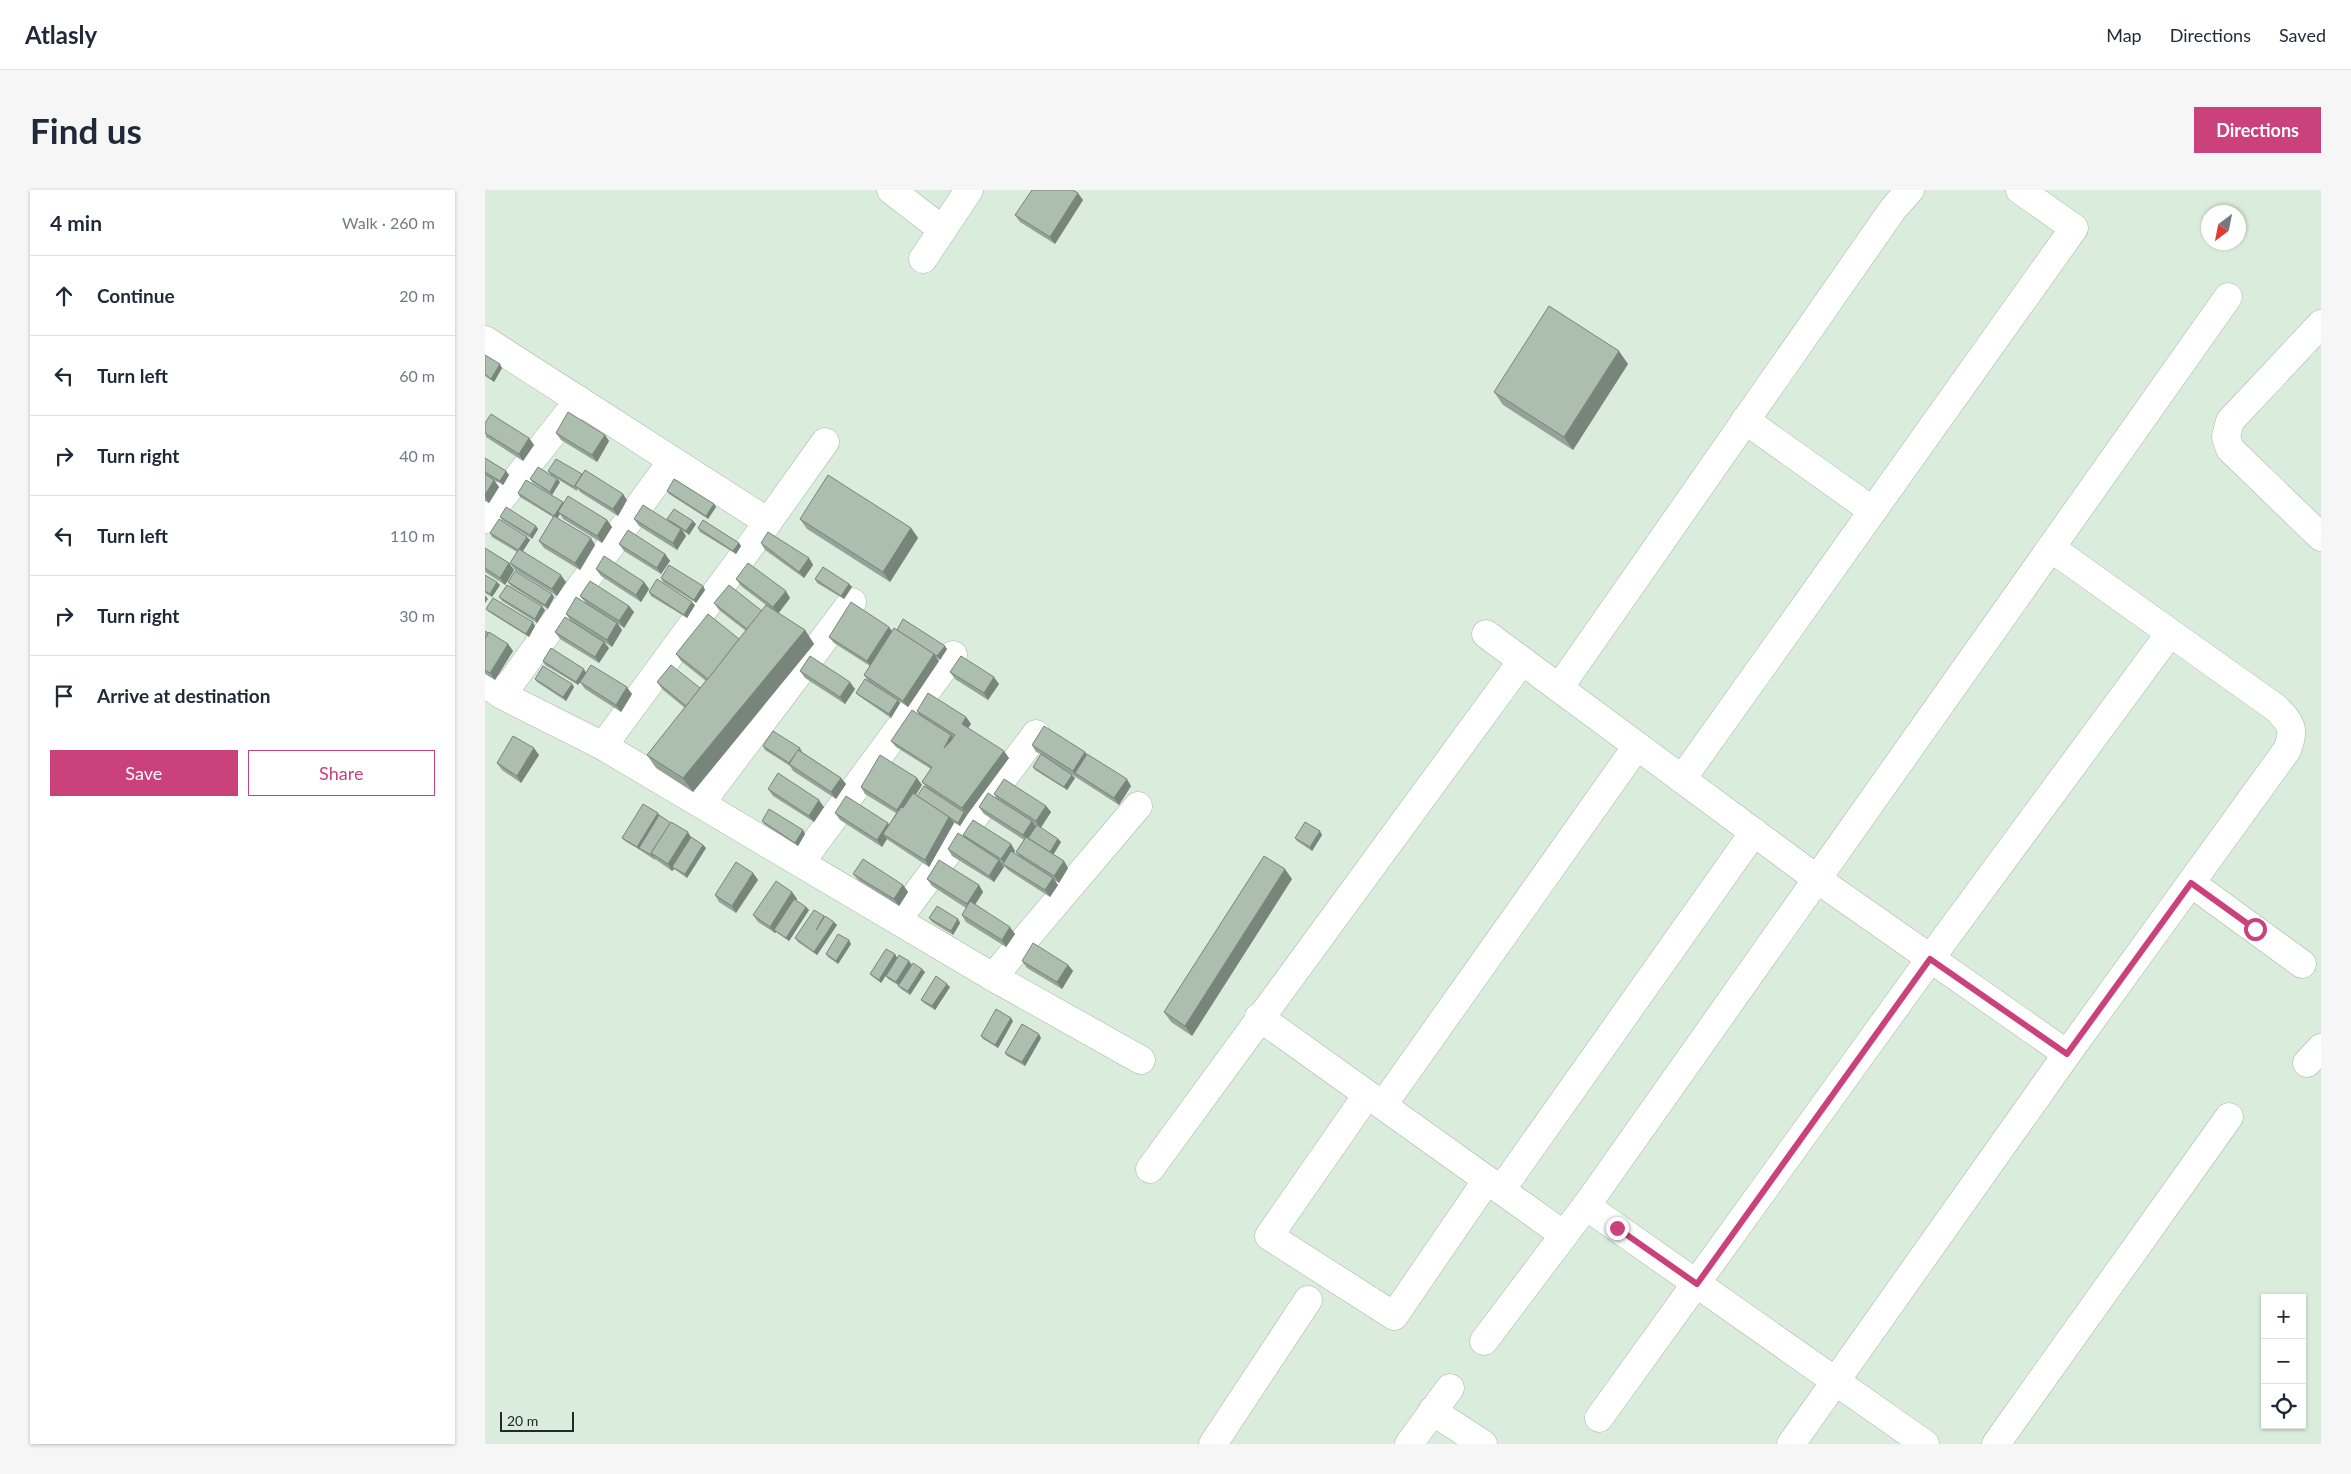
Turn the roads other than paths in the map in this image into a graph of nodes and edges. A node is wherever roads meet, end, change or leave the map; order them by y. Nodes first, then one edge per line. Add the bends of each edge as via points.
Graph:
1 (891, 190) edge
2 (969, 190) edge
3 (1910, 190) edge
4 (2021, 190) edge
5 (931, 221) dead end
6 (923, 259) dead end
7 (2228, 297) dead end
8 (2321, 324) edge
9 (485, 340) edge
10 (579, 400) junction
11 (1745, 420) junction
12 (825, 442) dead end
13 (672, 461) junction
14 (1873, 510) junction
15 (485, 519) edge
16 (767, 522) junction
17 (2318, 529) edge
18 (2051, 548) junction
19 (852, 602) edge
20 (2170, 633) junction
21 (1487, 634) dead end
22 (953, 654) dead end
23 (1522, 660) junction
24 (1559, 688) junction
25 (493, 689) edge
26 (1037, 734) edge
27 (603, 746) junction
28 (1637, 746) junction
29 (1682, 779) junction
30 (701, 803) junction
31 (1138, 806) dead end
32 (1754, 832) junction
33 (801, 862) junction
34 (1817, 879) junction
35 (2191, 883) junction
36 (898, 920) junction
37 (1930, 959) junction
38 (2302, 964) dead end
39 (993, 977) junction
40 (1259, 1017) junction
41 (2067, 1054) junction
42 (1141, 1060) dead end
43 (1375, 1100) junction
44 (2229, 1117) dead end
45 (1150, 1169) dead end
46 (1494, 1185) junction
47 (1586, 1206) junction
48 (1564, 1235) junction
49 (1697, 1284) junction
50 (1308, 1300) dead end
51 (1484, 1341) dead end
52 (1835, 1381) junction
53 (1450, 1388) dead end
54 (1432, 1411) junction
55 (1599, 1418) dead end
56 (1213, 1444) edge
57 (1409, 1444) edge
58 (1483, 1444) edge
59 (1791, 1444) edge
60 (1925, 1444) edge
61 (1996, 1444) edge

1 - 5 street
2 - 6 street
3 - 11 street via 1893,209
4 - 14 street via 2074,228
7 - 18 street
8 - 17 street via 2230,421 2226,437 2230,449
9 - 10 street
10 - 13 street
10 - 15 street
11 - 14 street
11 - 24 street
12 - 16 street
13 - 16 street
13 - 25 street
14 - 29 street
16 - 27 street
18 - 20 street
18 - 34 street
19 - 30 street
20 - 35 street via 2276,708 2290,722 2293,736 2287,750
20 - 37 street
21 - 23 street
22 - 33 street
23 - 24 street
23 - 40 street
24 - 28 street
25 - 27 street
26 - 36 street
27 - 30 street
28 - 29 street
28 - 43 street
29 - 32 street
30 - 33 street
31 - 39 street
32 - 34 street
32 - 46 street
33 - 36 street
34 - 37 street
34 - 47 street
35 - 38 street
35 - 41 street
36 - 39 street
37 - 41 street
37 - 49 street
39 - 42 street
40 - 43 street
40 - 45 street
41 - 52 street
43 - 46 street
43 - 46 street via 1269,1236 1394,1316
44 - 61 street
46 - 48 street
47 - 48 street
47 - 49 street
48 - 51 street
49 - 52 street
49 - 55 street
50 - 56 street
52 - 59 street
52 - 60 street
53 - 54 street
54 - 57 street
54 - 58 street

